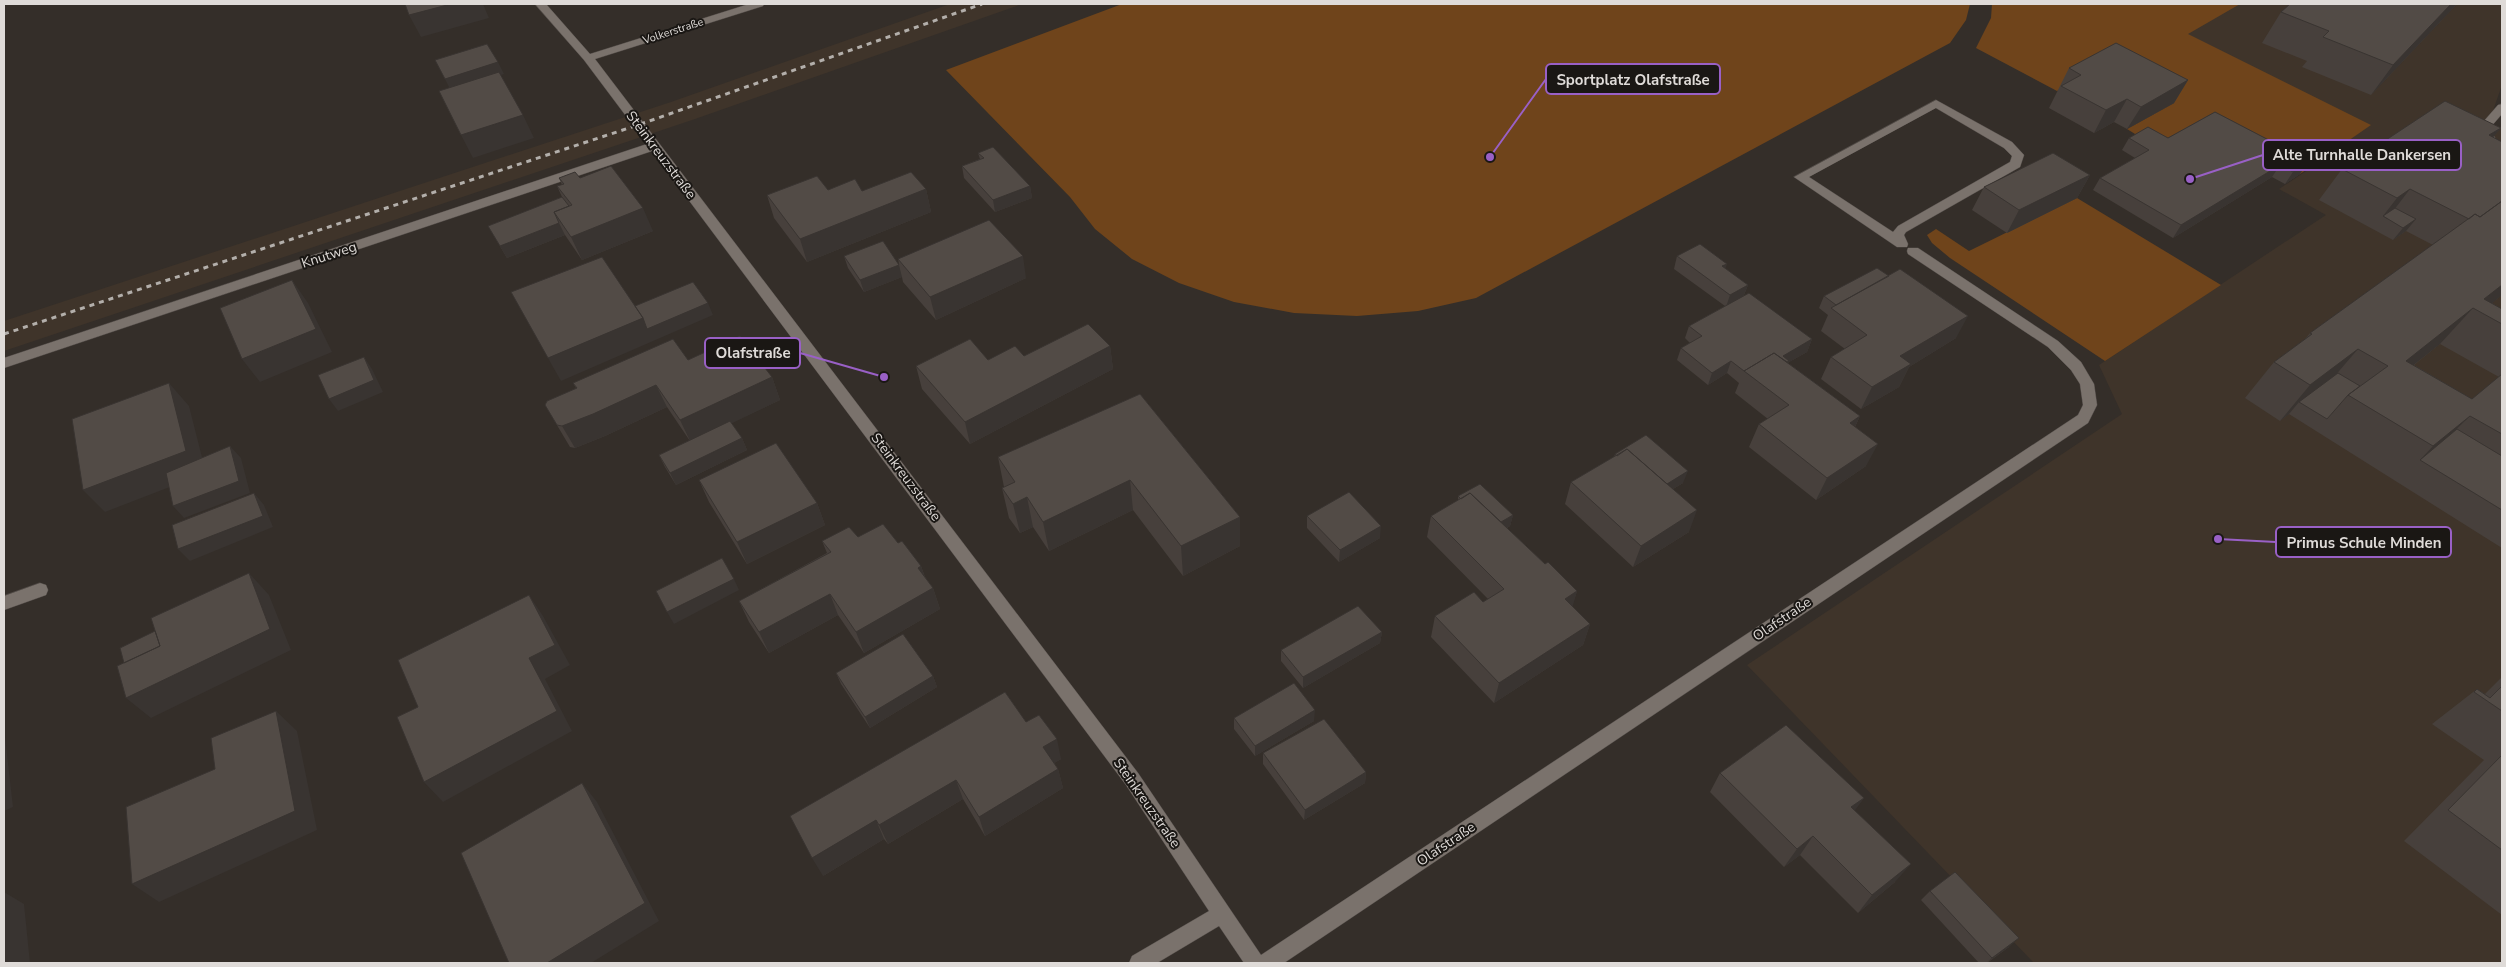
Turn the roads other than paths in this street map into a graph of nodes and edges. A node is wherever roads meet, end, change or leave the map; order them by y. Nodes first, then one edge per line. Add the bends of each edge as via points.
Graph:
1 (540, 4) edge
2 (759, 4) edge
3 (588, 58) junction
4 (2502, 107) edge
5 (654, 146) junction
6 (2502, 156) edge
7 (1907, 247) junction
8 (4, 363) edge
9 (40, 590) dead end
10 (4, 603) edge
11 (1222, 914) junction
12 (1139, 963) edge
13 (1255, 963) edge
14 (1267, 963) edge

1 - 3 street, Steinkreuzstraße
2 - 3 street, Volkerstraße
3 - 5 street, Steinkreuzstraße
4 - 6 street via 2483,128
5 - 8 street, Knutweg
5 - 11 street, Steinkreuzstraße via 1132,779
7 - 7 street, Olafstraße via 1897,235 1902,229 2016,164 2018,155 2008,145 1936,103 1800,177
7 - 14 street, Olafstraße via 2053,344 2076,366 2087,384 2090,405 2083,419
9 - 10 street
11 - 12 street
11 - 13 street, Steinkreuzstraße

